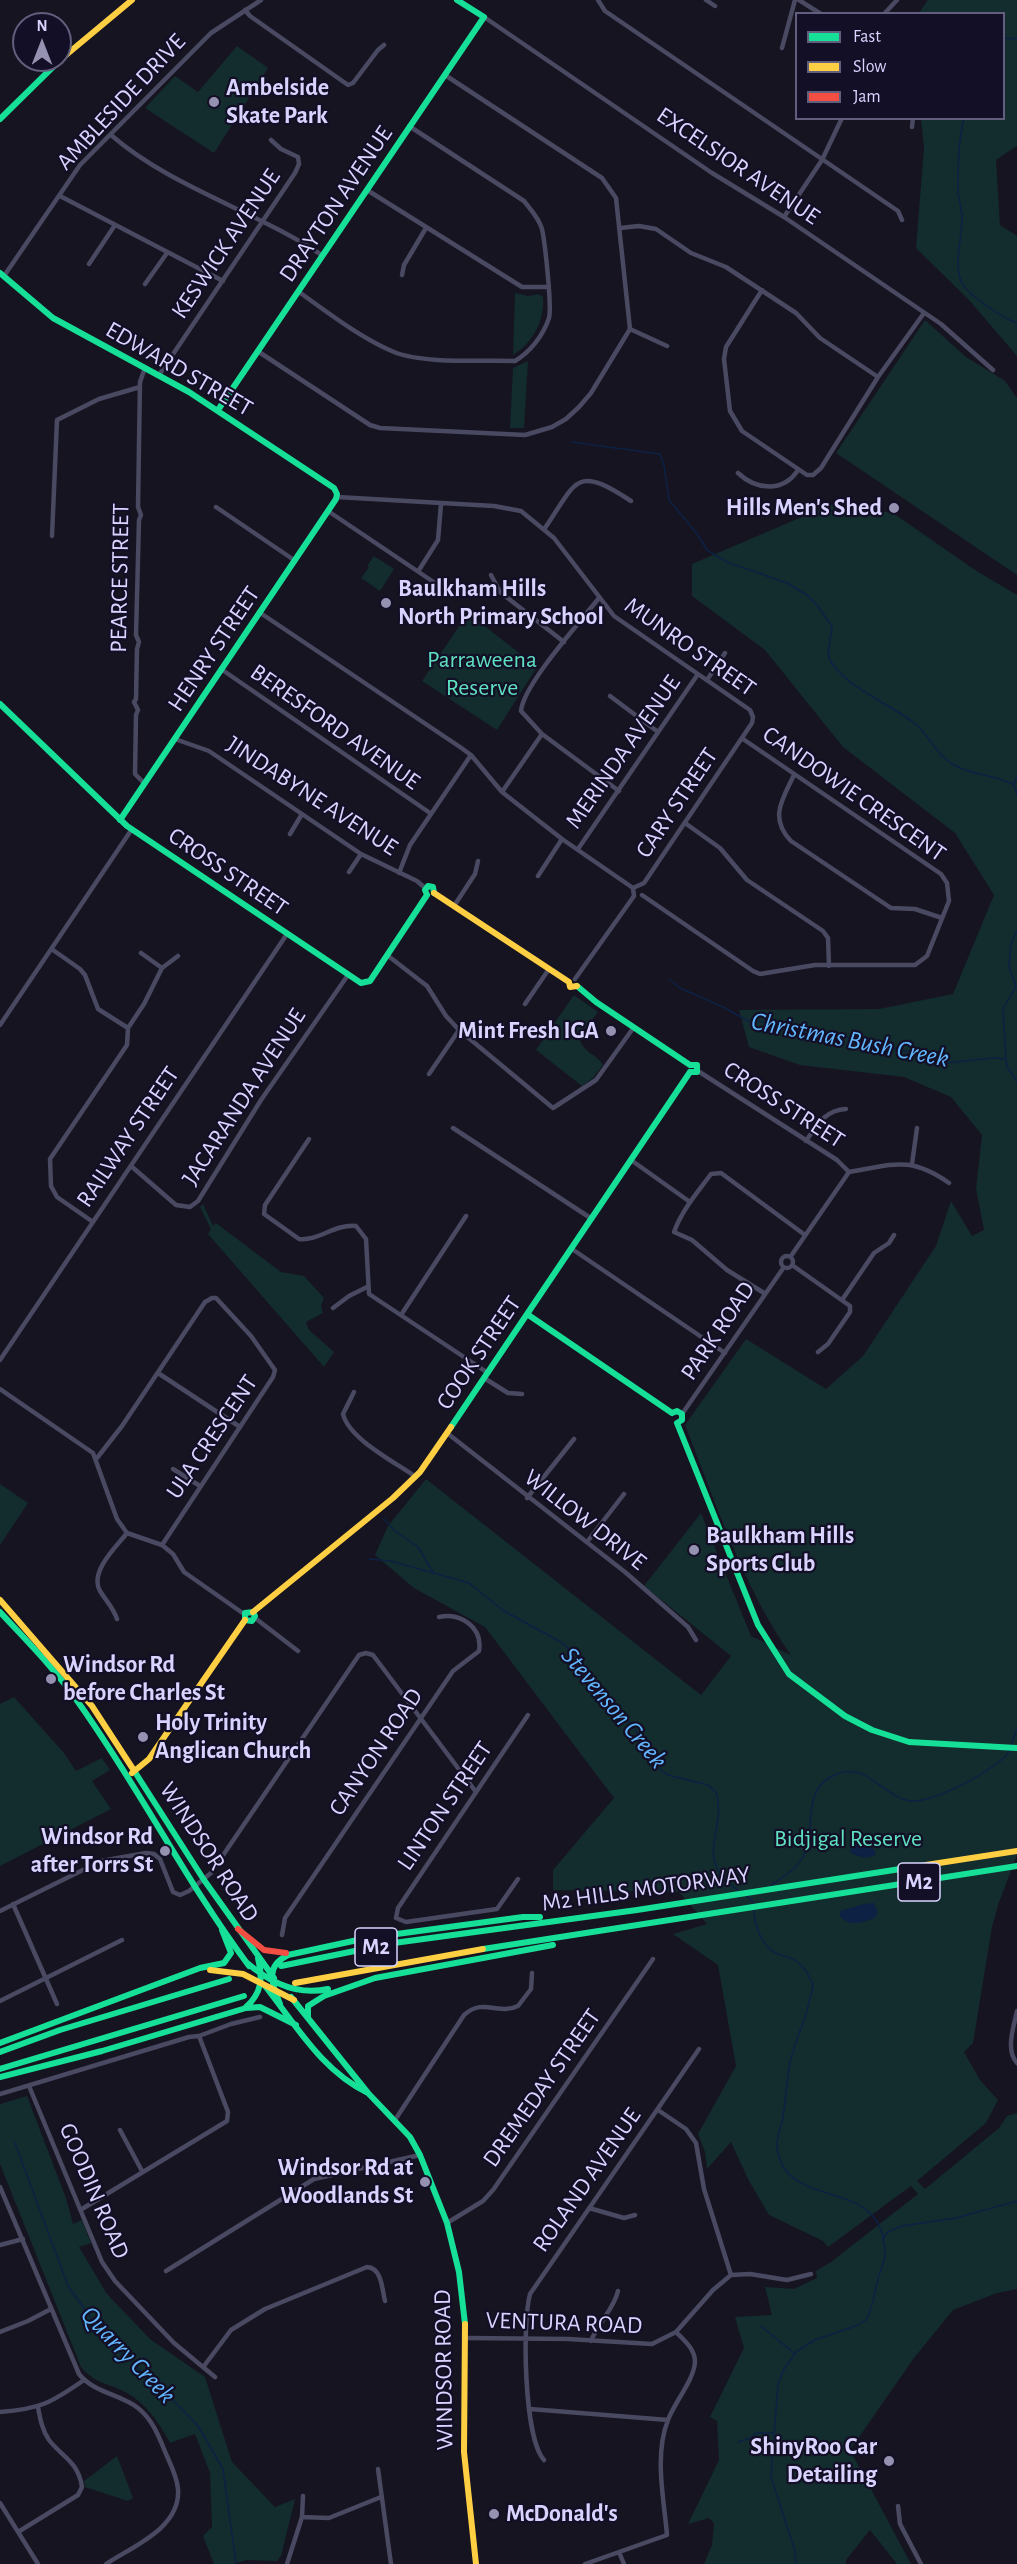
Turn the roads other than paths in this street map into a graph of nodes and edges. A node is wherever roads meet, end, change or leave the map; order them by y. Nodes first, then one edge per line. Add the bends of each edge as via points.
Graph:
1 (132, 0) edge
2 (261, 0) edge
3 (457, 0) edge
4 (598, 0) edge
5 (706, 0) edge
6 (797, 0) edge
7 (897, 0) edge
8 (715, 6) dead end
9 (245, 10) junction
10 (818, 12) edge
11 (886, 12) edge
12 (484, 17) junction
13 (384, 45) dead end
14 (782, 48) dead end
15 (72, 50) edge
16 (48, 72) edge
17 (445, 75) junction
18 (0, 119) edge
19 (841, 120) edge
20 (913, 120) edge
21 (409, 126) junction
22 (912, 127) dead end
23 (111, 135) junction
24 (271, 140) dead end
25 (822, 160) junction
26 (367, 190) junction
27 (60, 196) junction
28 (784, 217) junction
29 (902, 220) dead end
30 (263, 223) junction
31 (115, 225) junction
32 (426, 228) junction
33 (620, 228) junction
34 (167, 253) junction
35 (323, 256) junction
36 (90, 264) dead end
37 (2, 274) edge
38 (402, 275) dead end
39 (223, 281) junction
40 (145, 284) dead end
41 (548, 287) junction
42 (762, 290) junction
43 (299, 292) junction
44 (924, 313) junction
45 (630, 329) junction
46 (667, 346) dead end
47 (259, 352) junction
48 (145, 368) junction
49 (993, 370) dead end
50 (159, 375) junction
51 (878, 377) junction
52 (140, 387) junction
53 (218, 410) junction
54 (798, 470) junction
55 (738, 473) dead end
56 (337, 497) junction
57 (631, 501) dead end
58 (441, 504) junction
59 (216, 507) dead end
60 (328, 511) junction
61 (544, 528) junction
62 (52, 536) dead end
63 (294, 560) junction
64 (418, 570) junction
65 (491, 575) dead end
66 (441, 587) dead end
67 (598, 598) junction
68 (259, 612) junction
69 (564, 642) junction
70 (725, 653) dead end
71 (221, 669) junction
72 (698, 674) junction
73 (707, 680) junction
74 (610, 696) dead end
75 (0, 704) edge
76 (658, 732) junction
77 (542, 734) junction
78 (175, 739) junction
79 (742, 739) junction
80 (471, 755) junction
81 (794, 775) junction
82 (144, 783) junction
83 (619, 791) junction
84 (502, 792) junction
85 (430, 813) junction
86 (302, 814) junction
87 (120, 820) junction
88 (685, 823) junction
89 (132, 829) junction
90 (290, 834) dead end
91 (562, 839) junction
92 (578, 849) junction
93 (361, 854) junction
94 (478, 861) dead end
95 (349, 872) dead end
96 (399, 873) junction
97 (538, 876) dead end
98 (640, 886) junction
99 (633, 888) junction
100 (429, 892) junction
101 (642, 895) junction
102 (634, 896) junction
103 (454, 906) junction
104 (942, 918) junction
105 (287, 934) junction
106 (53, 950) junction
107 (141, 953) dead end
108 (387, 955) junction
109 (178, 956) dead end
110 (829, 966) junction
111 (162, 968) junction
112 (549, 969) junction
113 (348, 975) junction
114 (574, 982) junction
115 (525, 1004) dead end
116 (0, 1025) edge
117 (634, 1027) junction
118 (128, 1028) junction
119 (459, 1030) junction
120 (693, 1069) junction
121 (429, 1074) dead end
122 (846, 1109) dead end
123 (453, 1128) dead end
124 (917, 1128) dead end
125 (309, 1139) dead end
126 (806, 1141) junction
127 (631, 1160) junction
128 (912, 1164) junction
129 (131, 1166) junction
130 (849, 1172) junction
131 (948, 1183) dead end
132 (690, 1202) junction
133 (466, 1216) dead end
134 (592, 1219) junction
135 (93, 1222) junction
136 (894, 1234) dead end
137 (805, 1235) junction
138 (572, 1249) junction
139 (791, 1256) junction
140 (792, 1265) junction
141 (784, 1267) junction
142 (367, 1287) junction
143 (764, 1293) junction
144 (842, 1300) junction
145 (333, 1308) dead end
146 (527, 1314) junction
147 (401, 1315) junction
148 (818, 1352) dead end
149 (725, 1353) junction
150 (0, 1360) edge
151 (158, 1373) junction
152 (486, 1376) junction
153 (0, 1389) edge
154 (354, 1392) dead end
155 (522, 1394) dead end
156 (672, 1413) junction
157 (682, 1414) junction
158 (677, 1423) junction
159 (240, 1427) junction
160 (447, 1433) junction
161 (574, 1439) dead end
162 (97, 1458) junction
163 (173, 1469) dead end
164 (416, 1477) junction
165 (200, 1486) junction
166 (624, 1494) dead end
167 (527, 1498) junction
168 (127, 1533) junction
169 (587, 1542) junction
170 (162, 1545) junction
171 (0, 1600) edge
172 (0, 1612) edge
173 (254, 1615) junction
174 (244, 1617) junction
175 (439, 1617) dead end
176 (117, 1619) dead end
177 (696, 1640) dead end
178 (298, 1651) dead end
179 (528, 1715) dead end
180 (421, 1718) junction
181 (1017, 1748) edge
182 (135, 1771) junction
183 (127, 1777) junction
184 (476, 1792) junction
185 (1017, 1851) edge
186 (1017, 1866) edge
187 (518, 1879) dead end
188 (204, 1880) junction
189 (194, 1886) junction
190 (13, 1904) junction
191 (0, 1911) edge
192 (577, 1917) junction
193 (623, 1926) junction
194 (238, 1929) junction
195 (222, 1930) junction
196 (282, 1935) dead end
197 (123, 1940) dead end
198 (309, 1950) junction
199 (258, 1958) junction
200 (653, 1959) dead end
201 (246, 1962) junction
202 (281, 1966) dead end
203 (532, 1973) dead end
204 (262, 1975) junction
205 (180, 1977) junction
206 (46, 1978) junction
207 (375, 1978) junction
208 (229, 1979) dead end
209 (273, 1981) junction
210 (262, 1983) junction
211 (295, 1983) dead end
212 (244, 1996) dead end
213 (0, 2001) edge
214 (57, 2004) dead end
215 (280, 2004) junction
216 (246, 2007) junction
217 (1017, 2011) edge
218 (260, 2017) dead end
219 (308, 2017) junction
220 (296, 2025) junction
221 (199, 2037) junction
222 (0, 2043) edge
223 (699, 2049) dead end
224 (0, 2052) edge
225 (1017, 2063) edge
226 (0, 2069) edge
227 (0, 2077) edge
228 (29, 2086) junction
229 (368, 2093) junction
230 (0, 2094) edge
231 (658, 2110) junction
232 (395, 2120) junction
233 (120, 2130) dead end
234 (420, 2155) junction
235 (142, 2170) junction
236 (0, 2187) edge
237 (589, 2208) junction
238 (82, 2209) junction
239 (635, 2215) dead end
240 (447, 2223) junction
241 (23, 2239) junction
242 (0, 2245) edge
243 (166, 2271) dead end
244 (811, 2274) dead end
245 (731, 2275) junction
246 (618, 2291) dead end
247 (385, 2301) dead end
248 (51, 2309) junction
249 (0, 2332) edge
250 (676, 2332) junction
251 (466, 2338) junction
252 (526, 2338) junction
253 (591, 2341) junction
254 (204, 2366) junction
255 (215, 2377) dead end
256 (84, 2380) junction
257 (38, 2407) junction
258 (530, 2409) junction
259 (0, 2412) edge
260 (668, 2420) junction
261 (544, 2460) dead end
262 (378, 2469) dead end
263 (303, 2496) dead end
264 (381, 2497) junction
265 (0, 2503) edge
266 (898, 2506) dead end
267 (302, 2517) junction
268 (18, 2532) junction
269 (620, 2552) junction
270 (38, 2564) edge
271 (106, 2564) edge
272 (287, 2564) edge
273 (391, 2564) edge
274 (476, 2564) edge
275 (585, 2564) edge
276 (624, 2564) edge
277 (921, 2564) edge

1 - 15 main road
2 - 9 street, AMBLESIDE DRIVE
3 - 12 main road, EXCELSIOR AVENUE
4 - 25 street via 605,11
5 - 8 street
6 - 10 street
6 - 14 street
7 - 11 street
9 - 13 street via 348,85
9 - 23 street, AMBLESIDE DRIVE via 212,33
12 - 17 main road, DRAYTON AVENUE
12 - 28 street, EXCELSIOR AVENUE via 712,173
16 - 18 main road
17 - 21 main road, DRAYTON AVENUE
17 - 33 street via 602,178 616,198
19 - 25 street
20 - 22 street
21 - 26 main road, DRAYTON AVENUE
21 - 41 street via 524,201 535,213 542,229
23 - 27 street, AMBLESIDE DRIVE via 80,165
23 - 30 street via 142,158
24 - 30 street, KESWICK AVENUE via 299,161
25 - 28 street
25 - 29 street via 898,210
26 - 32 street
26 - 35 main road, DRAYTON AVENUE
27 - 31 street
27 - 37 street, AMBLESIDE DRIVE
28 - 44 street, EXCELSIOR AVENUE
30 - 35 street
30 - 39 street, KESWICK AVENUE
31 - 34 street
31 - 36 street
32 - 38 street
32 - 41 street via 522,287
33 - 42 street via 656,229
33 - 45 street
34 - 39 street
34 - 40 street
35 - 43 main road, DRAYTON AVENUE
37 - 48 main road, EDWARD STREET via 53,318
39 - 50 street, KESWICK AVENUE
41 - 43 street via 550,315 545,326 526,354 514,361 396,353
42 - 51 street via 796,313 820,338
42 - 54 street via 726,347 730,411 742,431
43 - 47 main road, DRAYTON AVENUE
44 - 49 street, EXCELSIOR AVENUE
44 - 51 street
45 - 46 street
45 - 47 street via 579,407 552,427 525,435 370,425
47 - 53 main road, DRAYTON AVENUE
48 - 50 main road, EDWARD STREET
48 - 52 street, PEARCE STREET
50 - 53 main road, EDWARD STREET
51 - 54 street via 818,472 807,476
52 - 62 street via 99,399 57,420
52 - 82 street, PEARCE STREET via 141,515 136,635 139,642 134,702 138,710 135,774
53 - 56 main road, EDWARD STREET via 334,488
54 - 55 street via 787,481 768,488 750,483
56 - 58 street, MUNRO STREET
56 - 60 main road, HENRY STREET
57 - 61 street via 598,481 584,481 574,486
58 - 61 street, MUNRO STREET via 514,509
58 - 64 street via 438,540
59 - 63 street
60 - 63 main road, HENRY STREET
60 - 64 street
61 - 67 street, MUNRO STREET
63 - 68 main road, HENRY STREET
64 - 66 street
65 - 69 street via 500,592
67 - 69 street
67 - 72 street, MUNRO STREET via 620,621
68 - 71 main road, HENRY STREET
68 - 80 street
69 - 77 street via 521,708
70 - 73 street
71 - 78 main road, HENRY STREET
71 - 85 street, BERESFORD AVENUE
72 - 73 street, MUNRO STREET
72 - 76 street, MERINDA AVENUE
73 - 79 street, MUNRO STREET via 751,712 753,723
74 - 76 street
75 - 87 main road, CROSS STREET
76 - 83 street, MERINDA AVENUE
77 - 83 street
77 - 84 street
78 - 82 main road, HENRY STREET
78 - 86 street, JINDABYNE AVENUE via 209,751
79 - 81 street, CANDOWIE CRESCENT
79 - 88 street, CARY STREET
80 - 84 street
80 - 85 street
81 - 104 street, CANDOWIE CRESCENT via 941,874 949,890
81 - 104 street via 778,816 791,841 891,908 915,909
82 - 87 main road, HENRY STREET
83 - 92 street, MERINDA AVENUE
84 - 91 street
85 - 96 street via 410,845
86 - 90 street
86 - 93 street, JINDABYNE AVENUE
87 - 89 main road, CROSS STREET
88 - 98 street, CARY STREET
88 - 110 street via 720,848 747,880 823,931 828,938
89 - 105 main road, CROSS STREET
89 - 106 street
91 - 92 street
91 - 97 street
92 - 99 street
93 - 95 street
93 - 96 street, JINDABYNE AVENUE
94 - 103 street via 475,874
96 - 100 street, JINDABYNE AVENUE
98 - 99 street
98 - 101 street
99 - 102 street
100 - 103 main road, CROSS STREET
100 - 108 main road
101 - 102 street
101 - 110 street, CANDOWIE CRESCENT via 753,971
102 - 114 street
103 - 112 main road, CROSS STREET
104 - 110 street, CANDOWIE CRESCENT via 927,956 915,965
105 - 113 main road, CROSS STREET
105 - 129 street, RAILWAY STREET
106 - 116 street
106 - 118 street via 85,975 98,1009
107 - 111 street
108 - 113 main road via 369,982 362,983
108 - 119 street via 427,986
109 - 111 street
111 - 118 street
112 - 114 main road, CROSS STREET
112 - 115 street
113 - 129 street, JACARANDA AVENUE via 261,1100 198,1201 190,1207 176,1205
114 - 117 main road, CROSS STREET
117 - 119 street via 596,1080 553,1108
117 - 120 main road, CROSS STREET
118 - 135 street via 127,1045 50,1160 51,1186 57,1197
119 - 121 street
120 - 126 street, CROSS STREET
120 - 127 main road, COOK STREET
122 - 126 street via 836,1109 822,1118
123 - 134 street
124 - 128 street
125 - 142 street via 263,1212 299,1239 313,1238 342,1226 356,1226 366,1239
126 - 130 street, CROSS STREET
127 - 132 street
127 - 134 main road, COOK STREET
128 - 130 street
128 - 131 street
129 - 135 street, RAILWAY STREET
130 - 137 street
132 - 137 street via 711,1174 721,1173
132 - 143 street via 674,1232 692,1240 727,1270
133 - 147 street
134 - 138 main road, COOK STREET
135 - 150 street, RAILWAY STREET
136 - 144 street via 889,1243 874,1253
137 - 139 street
138 - 146 main road, COOK STREET
138 - 149 street
139 - 140 street
139 - 141 street via 782,1258
140 - 141 street
140 - 144 street
141 - 143 street, PARK ROAD
142 - 145 street
142 - 147 street via 374,1299
143 - 149 street, PARK ROAD
144 - 148 street via 850,1306 850,1312
146 - 152 main road, COOK STREET
146 - 156 main road
147 - 152 street
149 - 157 street, PARK ROAD
151 - 159 street
151 - 159 street, ULA CRESCENT via 212,1295 251,1336 275,1370
151 - 162 street, ULA CRESCENT
152 - 155 street via 508,1394
152 - 160 main road, COOK STREET
153 - 162 street via 87,1447
154 - 164 street via 343,1414 346,1424
156 - 157 main road
156 - 158 main road via 671,1419
157 - 158 main road
158 - 181 main road via 758,1624 789,1674 845,1716 872,1730 909,1742
159 - 165 street, ULA CRESCENT
160 - 164 main road, COOK STREET
160 - 167 street, WILLOW DRIVE
161 - 167 street
162 - 168 street via 117,1519
163 - 165 street
164 - 173 main road, COOK STREET
165 - 170 street, ULA CRESCENT
166 - 169 street
167 - 169 street, WILLOW DRIVE
168 - 170 street
168 - 176 street via 97,1576 97,1586 114,1608
169 - 177 street, WILLOW DRIVE via 688,1627
170 - 174 street via 190,1577
171 - 182 main road, WINDSOR ROAD via 79,1690
172 - 183 main road, WINDSOR ROAD via 71,1692
173 - 174 main road via 247,1611
173 - 174 main road via 250,1622
173 - 178 street
174 - 182 main road via 150,1759
175 - 180 street, CANYON ROAD via 456,1616 469,1623 480,1646 477,1653 453,1671
179 - 184 street, LINTON STREET
180 - 184 street
180 - 188 street via 373,1655 359,1655
180 - 196 street, CANYON ROAD via 285,1918
182 - 183 main road
182 - 188 main road, WINDSOR ROAD
183 - 189 main road, WINDSOR ROAD
184 - 187 street, LINTON STREET via 398,1908 396,1918 406,1922 497,1909
185 - 192 main road, M2 HILLS MOTORWAY / M2
186 - 193 main road, M2 HILLS MOTORWAY / M2
188 - 189 street
188 - 194 main road, WINDSOR ROAD
189 - 190 street via 184,1894 173,1892 160,1859 146,1853 101,1861
189 - 195 main road, WINDSOR ROAD
190 - 191 street
190 - 206 street
192 - 198 main road via 477,1922
192 - 202 main road, M2 HILLS MOTORWAY / M2 via 394,1943
193 - 207 main road via 535,1949
193 - 211 main road, M2 HILLS MOTORWAY / M2
194 - 198 main road via 269,1952
194 - 199 main road, WINDSOR ROAD
195 - 201 main road, WINDSOR ROAD
195 - 205 main road via 230,1949 227,1961
197 - 206 street
198 - 209 main road via 282,1957 274,1966
199 - 204 main road
199 - 209 main road, WINDSOR ROAD
200 - 240 street, DREMEDAY STREET via 493,2190 483,2201
201 - 204 main road
201 - 210 main road, WINDSOR ROAD
203 - 232 street via 530,1991 515,2007 478,2006 464,2015
204 - 209 main road
204 - 210 main road
205 - 210 main road via 221,1970
205 - 222 main road
206 - 213 street
206 - 214 street
207 - 209 main road via 312,1992
207 - 219 main road via 318,1999 308,2006
208 - 224 main road
209 - 210 main road
209 - 215 main road
209 - 219 main road, WINDSOR ROAD
210 - 215 main road, WINDSOR ROAD
210 - 216 main road via 257,1997
212 - 226 main road
215 - 220 main road, WINDSOR ROAD
216 - 220 main road via 260,2007
216 - 227 main road
217 - 225 street via 1011,2049
218 - 221 street
219 - 229 main road, WINDSOR ROAD
220 - 229 main road, WINDSOR ROAD via 346,2083
221 - 228 street
221 - 235 street via 228,2112 227,2121
223 - 231 street, ROLAND AVENUE
228 - 230 street
228 - 238 street, GOODIN ROAD
229 - 232 main road, WINDSOR ROAD
231 - 237 street, ROLAND AVENUE
231 - 245 street via 686,2129 696,2143 704,2189
232 - 234 main road, WINDSOR ROAD
233 - 235 street
234 - 240 main road, WINDSOR ROAD
234 - 243 street via 314,2179
235 - 238 street
236 - 241 street
237 - 239 street via 624,2218
237 - 252 street, ROLAND AVENUE via 530,2294
238 - 254 street, GOODIN ROAD via 102,2262 115,2281 174,2343
240 - 251 main road, WINDSOR ROAD via 462,2287
241 - 242 street
241 - 248 street
244 - 245 street via 787,2280
245 - 250 street, VENTURA ROAD via 712,2290
246 - 253 street
247 - 254 street via 377,2271 367,2267 265,2309 231,2330
248 - 249 street
248 - 256 street
250 - 253 street, VENTURA ROAD via 647,2345
250 - 260 street via 693,2351 695,2364
251 - 252 street, VENTURA ROAD
251 - 274 main road, WINDSOR ROAD via 464,2452
252 - 253 street, VENTURA ROAD
252 - 258 street, ROLAND AVENUE
254 - 255 street, GOODIN ROAD
256 - 257 street
256 - 271 street via 123,2399 146,2416 157,2432 178,2487 175,2509 167,2522
257 - 259 street
257 - 268 street via 48,2439 71,2460 82,2487 78,2495
258 - 260 street
258 - 261 street, ROLAND AVENUE via 537,2450
260 - 269 street via 661,2455 667,2535
262 - 264 street
263 - 267 street
264 - 267 street via 329,2518
264 - 273 street
265 - 268 street
266 - 277 street via 900,2524
267 - 272 street
268 - 270 street
269 - 275 street
269 - 276 street

